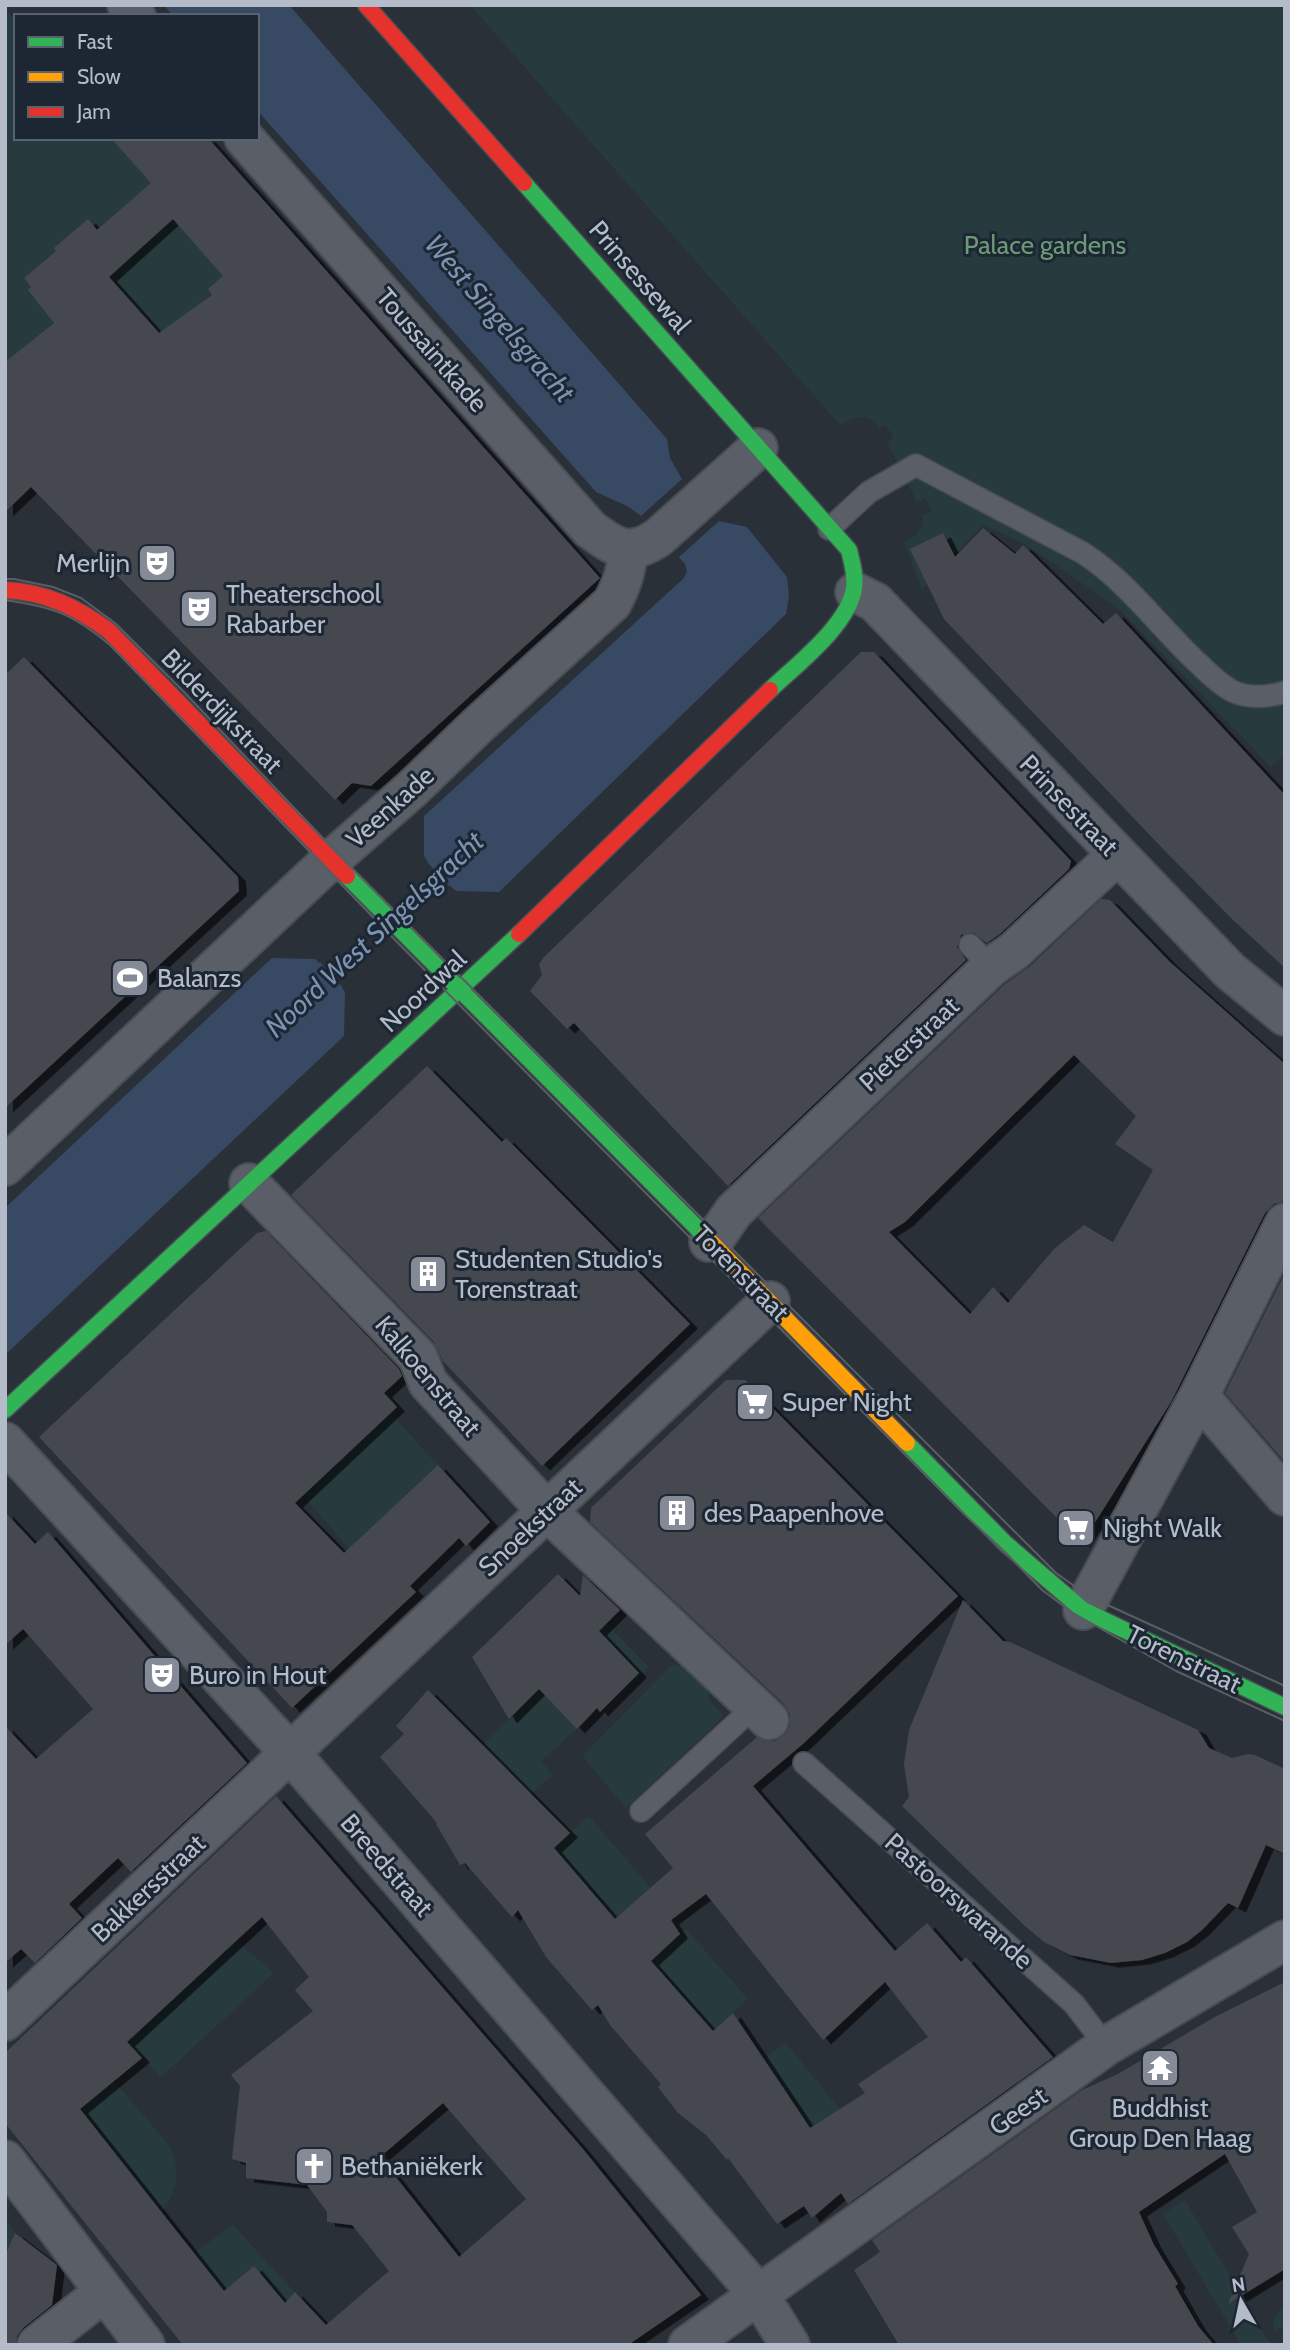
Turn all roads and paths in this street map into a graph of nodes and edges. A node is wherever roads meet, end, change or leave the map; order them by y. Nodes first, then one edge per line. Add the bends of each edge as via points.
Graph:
1 (366, 5) edge
2 (246, 140) edge
3 (758, 448) junction
4 (829, 529) junction
5 (643, 543) junction
6 (5, 590) edge
7 (855, 592) junction
8 (1285, 692) edge
9 (342, 850) junction
10 (1117, 855) junction
11 (403, 932) joint
12 (461, 989) junction
13 (1285, 1016) edge
14 (5, 1166) edge
15 (249, 1183) junction
16 (1285, 1223) edge
17 (709, 1242) junction
18 (770, 1301) junction
19 (1202, 1389) junction
20 (5, 1410) edge
21 (5, 1442) edge
22 (1285, 1496) edge
23 (547, 1511) junction
24 (1083, 1610) junction
25 (1285, 1707) edge
26 (762, 1713) joint
27 (291, 1754) junction
28 (804, 1763) dead end
29 (641, 1811) dead end
30 (1285, 1940) edge
31 (5, 2021) edge
32 (1107, 2046) junction
33 (5, 2160) edge
34 (104, 2292) junction
35 (760, 2295) junction
36 (37, 2345) edge
37 (145, 2345) edge
38 (688, 2345) edge
39 (790, 2345) edge

1 - 3 street, Prinsessewal
2 - 5 street, Toussaintkade via 590,529 610,544
3 - 4 street, Prinsessewal
3 - 5 street
4 - 7 street, Prinsessewal via 849,550
4 - 8 lane via 869,492 916,465 1103,565 1189,655 1234,692 1256,697
5 - 9 street, Veenkade via 612,603
6 - 9 street, Bilderdijkstraat via 61,601 85,612
7 - 10 street, Prinsestraat via 875,602
7 - 12 street, Noordwal via 818,644
9 - 11 street, Bilderdijkstraat via 379,907
9 - 14 street, Veenkade
10 - 13 street, Prinsestraat via 1230,971
10 - 17 street, Pieterstraat via 1014,951 981,956
11 - 12 street, Torenstraat
12 - 15 street, Noordwal
12 - 17 street, Torenstraat
15 - 20 street, Noordwal
15 - 23 street, Kalkoenstraat via 418,1357 428,1383
16 - 19 street
17 - 18 street, Torenstraat
18 - 23 street, Snoekstraat
18 - 24 street, Torenstraat via 1005,1543
19 - 22 street
19 - 24 street
21 - 27 street, Breedstraat
23 - 26 street
23 - 27 street, Snoekstraat
24 - 25 street, Torenstraat
26 - 29 lane
27 - 31 street, Bakkersstraat
27 - 35 street, Breedstraat
28 - 32 lane, Pastoorswarande via 1074,2004
30 - 32 street, Geest
32 - 35 street, Geest
33 - 34 street
34 - 36 street
34 - 37 street
35 - 38 street, Geest
35 - 39 street, Breedstraat

